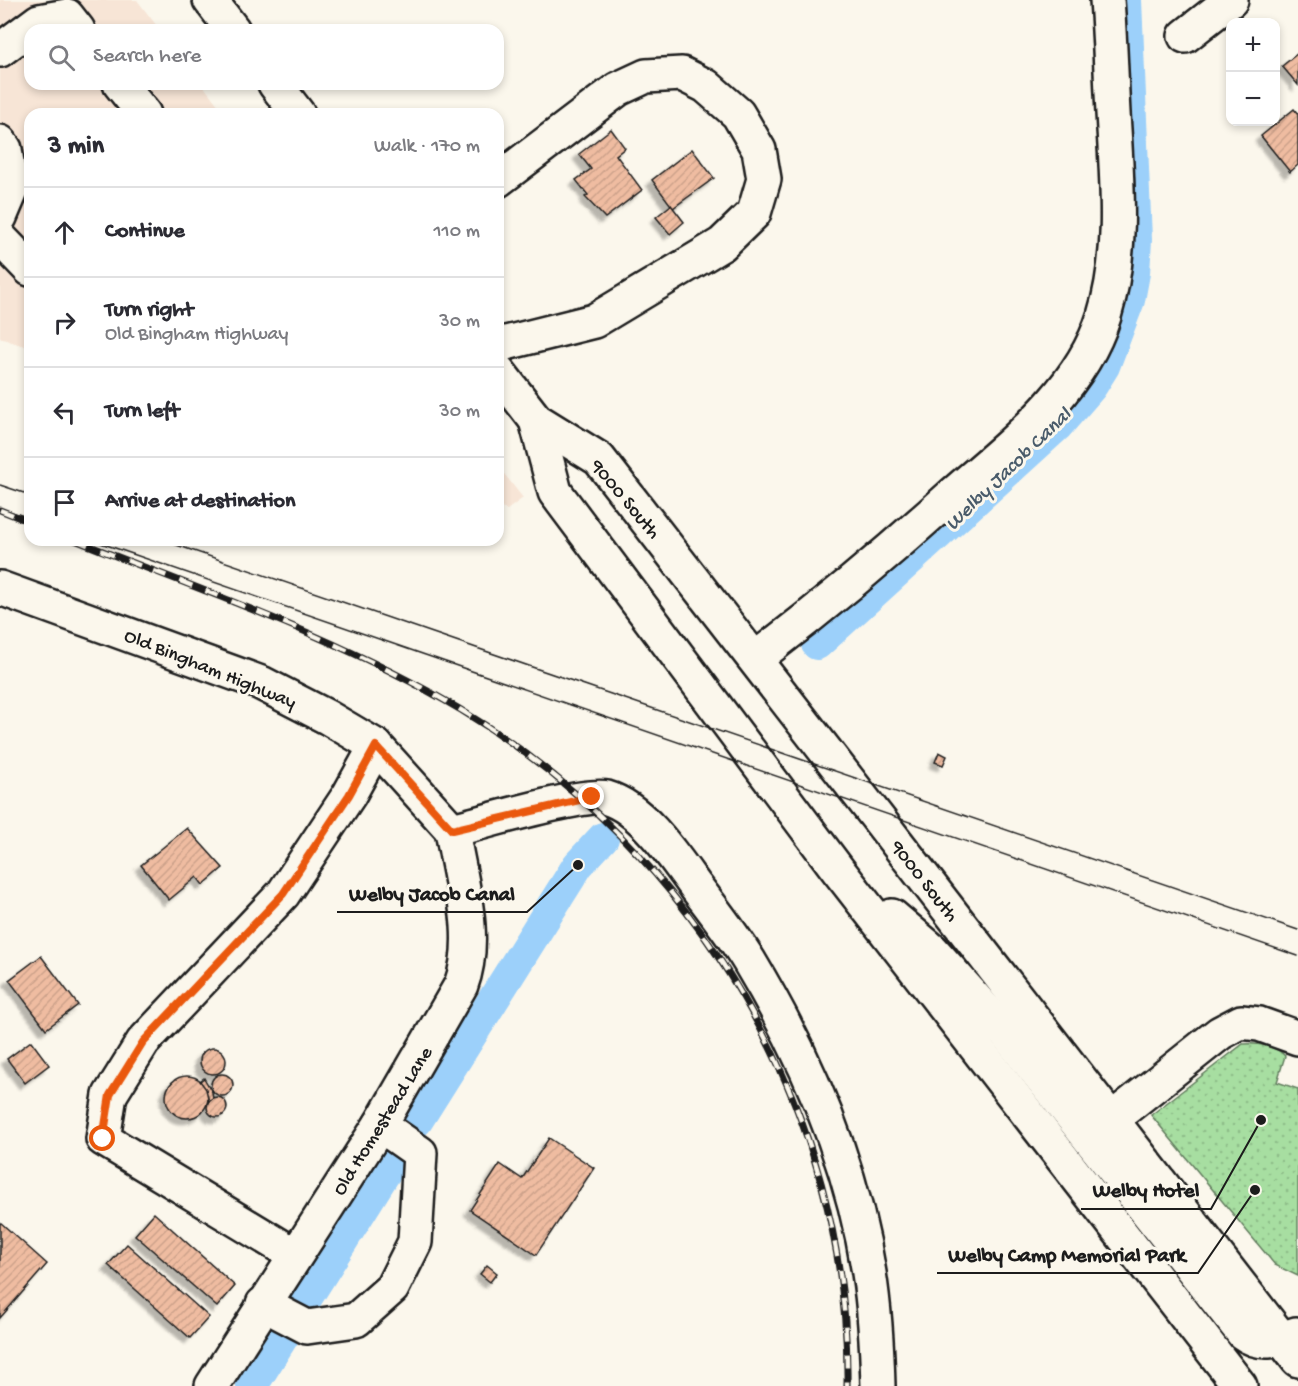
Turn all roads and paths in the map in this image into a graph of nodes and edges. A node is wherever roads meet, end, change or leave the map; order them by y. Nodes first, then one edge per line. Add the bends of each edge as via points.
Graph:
1 (210, 0) edge
2 (1107, 0) edge
3 (1231, 0) edge
4 (35, 24) edge
5 (73, 24) edge
6 (228, 24) edge
7 (24, 32) edge
8 (1185, 36) dead end
9 (0, 50) edge
10 (111, 90) edge
11 (125, 90) edge
12 (280, 90) edge
13 (125, 108) edge
14 (139, 108) edge
15 (293, 108) edge
16 (13, 161) edge
17 (504, 175) edge
18 (0, 217) edge
19 (0, 238) edge
20 (24, 263) edge
21 (504, 344) edge
22 (504, 379) edge
23 (537, 420) junction
24 (0, 588) edge
25 (754, 659) junction
26 (376, 746) junction
27 (452, 830) junction
28 (838, 870) junction
29 (1298, 1038) edge
30 (1112, 1119) junction
31 (380, 1125) junction
32 (295, 1255) junction
33 (263, 1304) junction
34 (1293, 1344) edge
35 (212, 1386) edge
36 (878, 1386) edge
37 (1240, 1386) edge

1 - 6 main road
2 - 25 main road via 1116,250 1106,306 1092,344 1066,387 1022,433 824,607
3 - 8 main road
4 - 5 main road via 67,16
7 - 9 main road
10 - 13 main road
11 - 14 main road
12 - 15 main road
16 - 18 main road via 11,191
17 - 21 main road via 618,89 646,76 682,74 706,86 738,114 759,150 764,179 754,213 722,244 594,321
19 - 20 main road
22 - 23 main road, 9000 South
23 - 25 main road, 9000 South via 599,459
23 - 28 main road, 9000 South via 555,492
24 - 26 main road, Old Bingham Highway via 261,683
25 - 30 main road, 9000 South
26 - 27 main road, Old Bingham Highway
26 - 32 main road via 349,795 283,894 143,1042 110,1095 103,1139
27 - 31 main road, Old Homestead Lane via 468,935 467,969 454,1000
27 - 36 main road via 582,798 605,798 640,819 672,854 747,958 778,1011 818,1097 841,1158 869,1273
28 - 34 main road via 932,950 1006,1033 1243,1333 1256,1341
28 - 37 main road, 9000 South
29 - 30 main road via 1241,1022 1220,1033
30 - 34 main road, 9000 South
31 - 32 main road, Old Homestead Lane
31 - 33 main road via 420,1153 415,1242 392,1288 356,1320 307,1327
32 - 33 main road, Old Homestead Lane
33 - 35 main road, Old Homestead Lane

